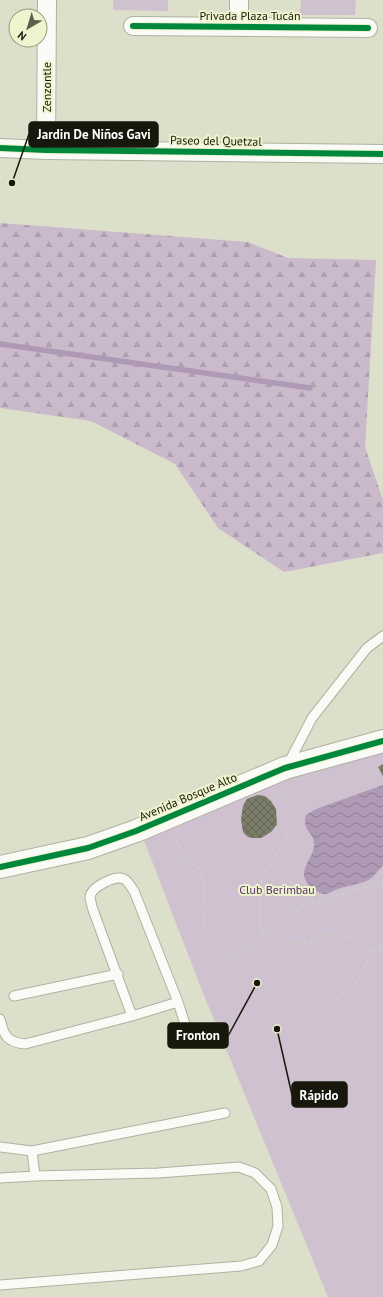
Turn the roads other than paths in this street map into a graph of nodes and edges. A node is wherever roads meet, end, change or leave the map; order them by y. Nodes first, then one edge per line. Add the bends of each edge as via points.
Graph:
1 (48, 0) edge
2 (239, 0) edge
3 (132, 26) dead end
4 (239, 27) junction
5 (368, 28) dead end
6 (0, 148) edge
7 (46, 150) junction
8 (383, 154) edge
9 (383, 636) edge
10 (383, 741) edge
11 (285, 768) junction
12 (0, 867) edge
13 (118, 974) junction
14 (14, 996) dead end
15 (178, 1002) junction
16 (132, 1016) junction
17 (0, 1019) edge
18 (191, 1043) dead end
19 (225, 1113) dead end
20 (0, 1148) edge
21 (32, 1151) junction
22 (35, 1176) junction
23 (0, 1178) edge
24 (0, 1285) edge

1 - 7 street, Zenzontle
2 - 4 street
3 - 4 street, Privada Plaza Tucán
4 - 5 street, Privada Plaza Tucán
6 - 7 street, Paseo del Quetzal
7 - 8 street, Paseo del Quetzal
9 - 11 lane via 367,648 312,718
10 - 11 street, Avenida Bosque Alto
11 - 12 street, Avenida Bosque Alto via 136,831 88,848
13 - 14 lane
13 - 15 lane via 90,897 98,886 117,878 124,879 134,891
13 - 16 lane
15 - 16 lane
15 - 18 lane
16 - 17 lane via 25,1044 15,1043 7,1038
19 - 21 lane
20 - 21 lane
21 - 22 lane
22 - 23 lane
22 - 24 lane via 158,1173 239,1167 254,1173 271,1188 277,1207 278,1226 272,1245 259,1261 242,1266

